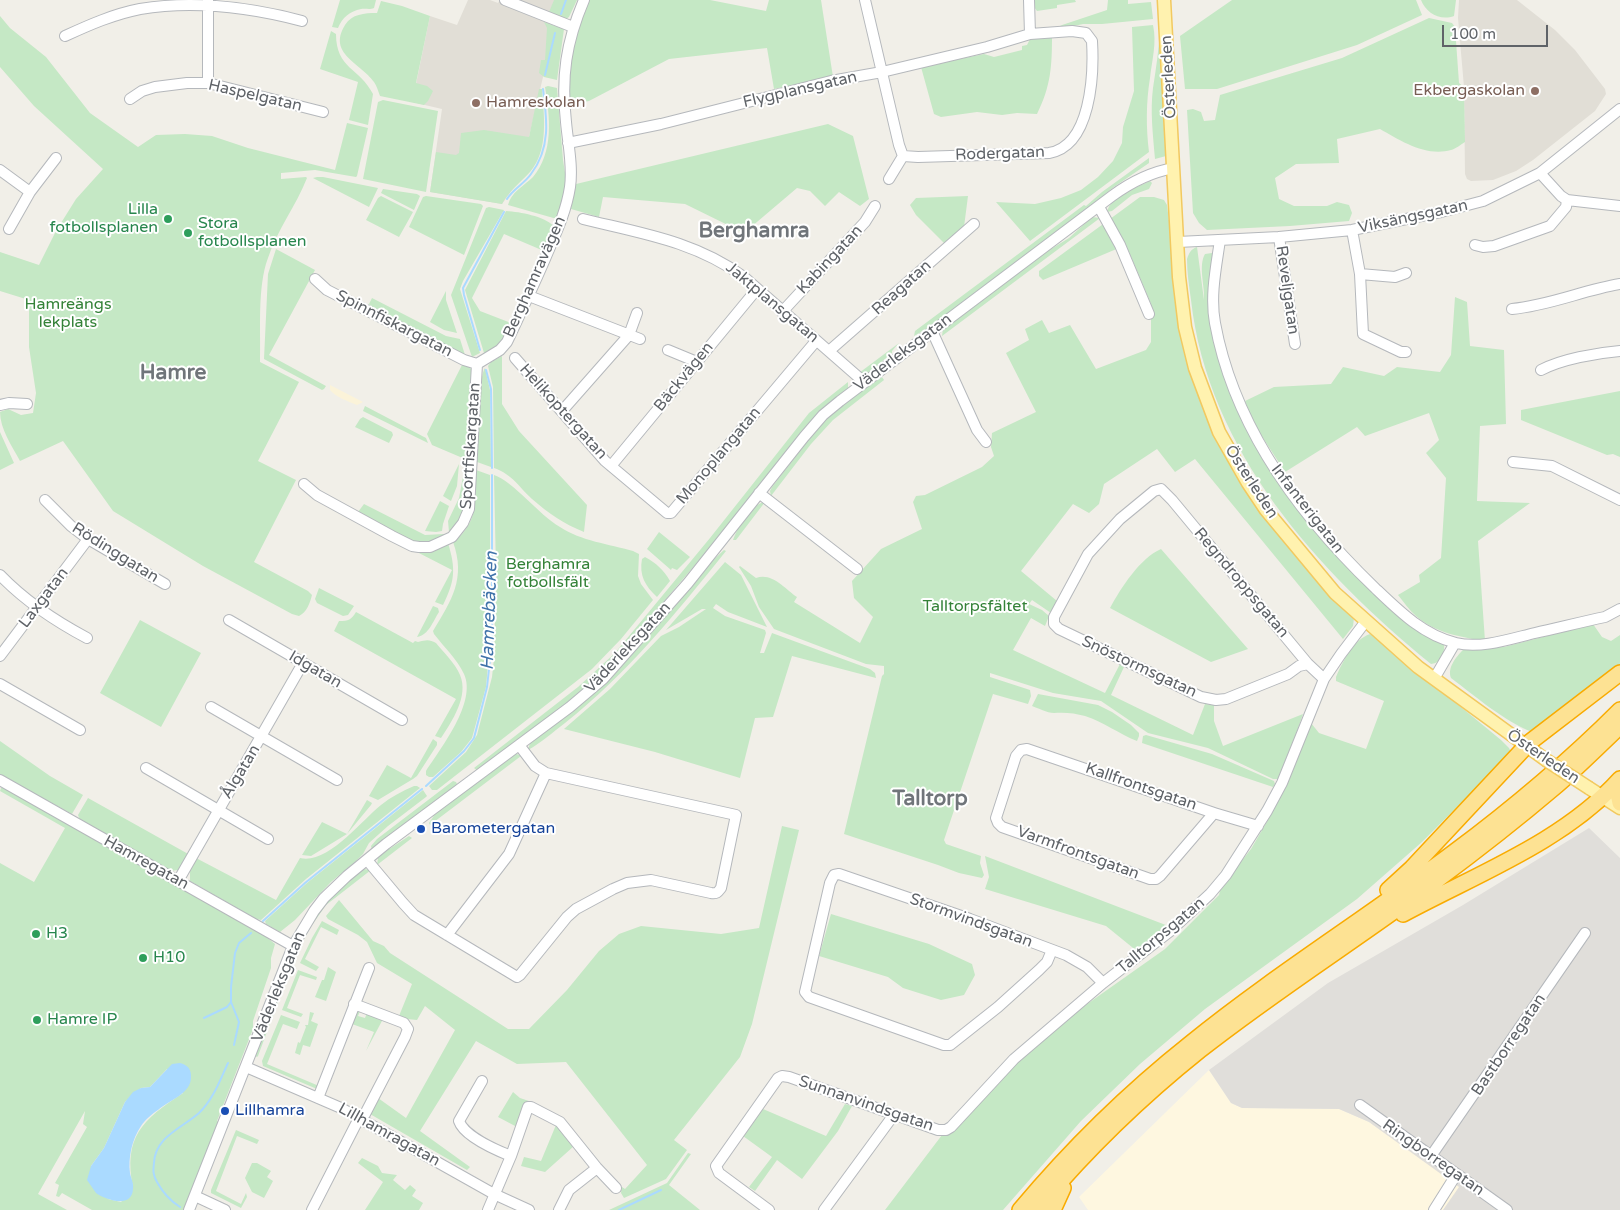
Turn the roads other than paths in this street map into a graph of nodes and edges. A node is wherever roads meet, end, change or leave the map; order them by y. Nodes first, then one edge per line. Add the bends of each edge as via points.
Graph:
1 (505, 0) edge
2 (584, 0) edge
3 (865, 0) edge
4 (1029, 0) edge
5 (1164, 0) edge
6 (208, 2) edge
7 (302, 21) dead end
8 (573, 27) junction
9 (1030, 34) junction
10 (65, 36) dead end
11 (882, 72) junction
12 (208, 83) junction
13 (130, 99) dead end
14 (1620, 109) edge
15 (323, 112) dead end
16 (568, 143) junction
17 (903, 156) junction
18 (56, 158) dead end
19 (1174, 168) junction
20 (0, 170) edge
21 (1540, 173) junction
22 (889, 179) dead end
23 (30, 192) junction
24 (1567, 200) junction
25 (875, 206) dead end
26 (1620, 206) edge
27 (1099, 207) junction
28 (582, 220) dead end
29 (974, 224) dead end
30 (9, 229) dead end
31 (1352, 230) junction
32 (1279, 237) junction
33 (1220, 240) junction
34 (1178, 242) junction
35 (1475, 245) dead end
36 (1406, 273) dead end
37 (1360, 274) junction
38 (315, 279) dead end
39 (1620, 284) edge
40 (757, 288) junction
41 (529, 296) junction
42 (1512, 309) dead end
43 (782, 312) junction
44 (637, 313) dead end
45 (1149, 314) dead end
46 (932, 331) junction
47 (629, 335) junction
48 (640, 339) dead end
49 (816, 341) junction
50 (1294, 344) dead end
51 (668, 350) dead end
52 (1620, 351) edge
53 (829, 352) junction
54 (1406, 352) dead end
55 (515, 358) dead end
56 (698, 362) junction
57 (476, 364) junction
58 (1541, 370) dead end
59 (864, 382) junction
60 (27, 404) dead end
61 (0, 405) edge
62 (562, 410) junction
63 (986, 442) dead end
64 (1513, 462) dead end
65 (611, 466) junction
66 (304, 484) dead end
67 (1157, 489) joint
68 (759, 493) junction
69 (45, 500) dead end
70 (1620, 500) edge
71 (88, 539) junction
72 (857, 569) dead end
73 (0, 575) edge
74 (165, 584) dead end
75 (38, 607) junction
76 (1620, 609) edge
77 (229, 620) dead end
78 (1366, 622) junction
79 (87, 638) dead end
80 (1455, 643) junction
81 (0, 656) edge
82 (303, 663) junction
83 (1308, 664) junction
84 (1620, 673) edge
85 (1324, 679) junction
86 (1434, 679) junction
87 (0, 684) edge
88 (211, 707) dead end
89 (1620, 710) edge
90 (402, 720) dead end
91 (1620, 726) edge
92 (80, 730) dead end
93 (262, 737) junction
94 (519, 745) junction
95 (1526, 747) junction
96 (146, 768) dead end
97 (546, 773) junction
98 (0, 780) edge
99 (337, 780) dead end
100 (1620, 780) edge
101 (1604, 798) junction
102 (1620, 803) edge
103 (1620, 808) edge
104 (219, 810) junction
105 (1214, 813) junction
106 (1002, 826) joint
107 (1258, 826) junction
108 (268, 839) dead end
109 (367, 860) junction
110 (178, 881) junction
111 (1383, 918) junction
112 (1352, 926) junction
113 (1585, 933) dead end
114 (447, 935) junction
115 (293, 946) junction
116 (1052, 950) junction
117 (369, 968) dead end
118 (1103, 983) junction
119 (354, 1004) junction
120 (246, 1067) junction
121 (482, 1081) dead end
122 (318, 1098) junction
123 (1360, 1105) dead end
124 (893, 1116) junction
125 (361, 1120) junction
126 (1118, 1122) junction
127 (946, 1130) joint
128 (510, 1156) junction
129 (1432, 1156) junction
130 (597, 1168) junction
131 (1456, 1175) junction
132 (616, 1188) dead end
133 (494, 1194) junction
134 (195, 1196) junction
135 (189, 1210) edge
136 (225, 1210) edge
137 (312, 1210) edge
138 (488, 1210) edge
139 (529, 1210) edge
140 (559, 1210) edge
141 (769, 1210) edge
142 (824, 1210) edge
143 (1020, 1210) edge
144 (1036, 1210) edge
145 (1053, 1210) edge
146 (1434, 1210) edge
147 (1507, 1210) edge

1 - 8 street
2 - 8 street, Berghamravägen
3 - 11 street
4 - 9 street
5 - 19 main road, Österleden
6 - 7 street
6 - 10 street via 139,9 106,18
6 - 12 street
8 - 16 street, Berghamravägen via 563,85
9 - 11 street, Flygplansgatan
9 - 17 street, Rodergatan via 1072,31 1086,34 1092,41 1090,95 1073,138 1066,146 1049,153
11 - 16 street, Flygplansgatan
11 - 17 street
12 - 13 street, Haspelgatan via 155,87
12 - 15 street, Haspelgatan
14 - 21 street, Viksängsgatan
16 - 41 street, Berghamravägen via 571,170 567,203
17 - 22 street
18 - 23 street
19 - 27 street, Väderleksgatan via 1139,179
19 - 34 main road, Österleden
20 - 23 street
21 - 24 street
21 - 31 street, Viksängsgatan via 1484,201
23 - 30 street
24 - 26 street
24 - 35 street via 1566,207 1550,226 1494,246
25 - 43 street, Kabingatan via 865,222
27 - 45 street via 1120,245
27 - 46 street, Väderleksgatan
28 - 40 street, Jaktplansgatan via 695,249 727,265
29 - 53 street, Reagatan
31 - 32 street, Viksängsgatan
31 - 37 street
32 - 33 street, Viksängsgatan
32 - 50 street, Reveljgatan
33 - 34 street, Viksängsgatan
33 - 80 street, Infanterigatan via 1213,305 1215,323 1241,407 1272,466 1302,507 1368,581 1410,620
34 - 78 main road, Österleden via 1185,327 1195,368 1219,432 1266,510 1335,593
36 - 37 street via 1395,277
37 - 54 street via 1363,334
38 - 57 street, Spinnfiskargatan via 327,290
39 - 42 street
40 - 43 street, Jaktplansgatan
40 - 56 street, Bäckvägen
41 - 47 street
41 - 57 street, Berghamravägen via 507,342
43 - 49 street, Jaktplansgatan
44 - 47 street
46 - 59 street, Väderleksgatan
46 - 63 street via 977,430
47 - 48 street
47 - 62 street
49 - 53 street, Jaktplansgatan
49 - 65 street, Monoplangatan via 671,513 663,511
51 - 56 street
52 - 58 street via 1604,352
53 - 59 street, Jaktplansgatan
55 - 62 street, Helikoptergatan
56 - 65 street, Bäckvägen
57 - 66 street, Sportfiskargatan via 469,509 452,537 430,547 412,546 317,495
59 - 68 street, Väderleksgatan via 823,416
60 - 61 street
62 - 65 street, Helikoptergatan
64 - 70 street via 1552,466
67 - 83 street, Regndroppsgatan via 1164,490
67 - 83 street, Snöstormsgatan via 1120,519 1088,554 1054,617 1056,626 1201,697 1216,700 1255,688
68 - 72 street
68 - 94 street, Väderleksgatan via 688,583 603,679
69 - 71 street, Rödinggatan
71 - 74 street, Rödinggatan
71 - 75 street, Laxgatan
73 - 75 street
75 - 79 street
75 - 81 street, Laxgatan
76 - 80 street, Infanterigatan via 1605,617 1497,642
77 - 82 street, Idgatan
78 - 85 street, Talltorpsgatan
78 - 86 main road, Österleden
80 - 86 street
82 - 90 street, Idgatan
82 - 93 street, Ålgatan
83 - 85 street, Regndroppsgatan
84 - 95 highway
85 - 107 street, Talltorpsgatan via 1282,784
86 - 95 main road, Österleden
87 - 92 street
88 - 93 street
89 - 112 highway via 1546,779 1452,854
91 - 111 highway via 1516,819
93 - 99 street
93 - 104 street, Ålgatan
94 - 97 street via 535,766
94 - 109 street, Väderleksgatan
95 - 101 main road, Österleden, bridge
95 - 112 highway via 1412,868 1356,915
96 - 104 street
97 - 114 street via 509,854
97 - 114 street via 736,815 721,888 715,894 651,880 627,883 613,889 567,917 517,977
98 - 110 street, Hamregatan
100 - 101 highway
100 - 102 highway via 1617,788
101 - 103 main road, Österleden
101 - 111 highway via 1519,854 1392,920
104 - 108 street
104 - 110 street, Ålgatan
105 - 106 street, Varmfrontsgatan via 1156,879
105 - 106 street, Kallfrontsgatan via 1024,749 1016,756 996,818
105 - 107 street, Kallfrontsgatan
107 - 118 street, Talltorpsgatan via 1210,894 1170,932
109 - 114 street via 414,915
109 - 115 street, Väderleksgatan via 324,898
110 - 115 street, Hamregatan
111 - 126 highway via 1207,1045
112 - 143 highway via 1192,1042 1152,1075 1088,1134
113 - 129 street, Bastborregatan
115 - 120 street, Väderleksgatan
116 - 116 street, Stormvindsgatan via 838,874 832,877 805,992 809,997 950,1045 1039,970
116 - 118 street, Stormvindsgatan via 1076,960
117 - 119 street
118 - 127 street, Talltorpsgatan via 1014,1059
119 - 122 street
119 - 125 street via 404,1022 408,1029
120 - 122 street, Lillhamragatan
120 - 134 street, Väderleksgatan
121 - 128 street via 459,1121 481,1141
122 - 125 street, Lillhamragatan
123 - 129 street, Ringborregatan
124 - 127 street, Sunnanvindsgatan
124 - 141 street, Sunnanvindsgatan via 782,1076 778,1078 717,1162 719,1173
124 - 142 street
125 - 133 street, Lillhamragatan
125 - 137 street
126 - 144 highway
126 - 145 highway via 1115,1132 1062,1188
128 - 130 street via 531,1106 560,1122
128 - 133 street
129 - 131 street, Ringborregatan
130 - 132 street
130 - 140 street via 569,1190
131 - 146 street
131 - 147 street, Ringborregatan
133 - 138 street
133 - 139 street, Lillhamragatan
134 - 135 street, Väderleksgatan
134 - 136 street

